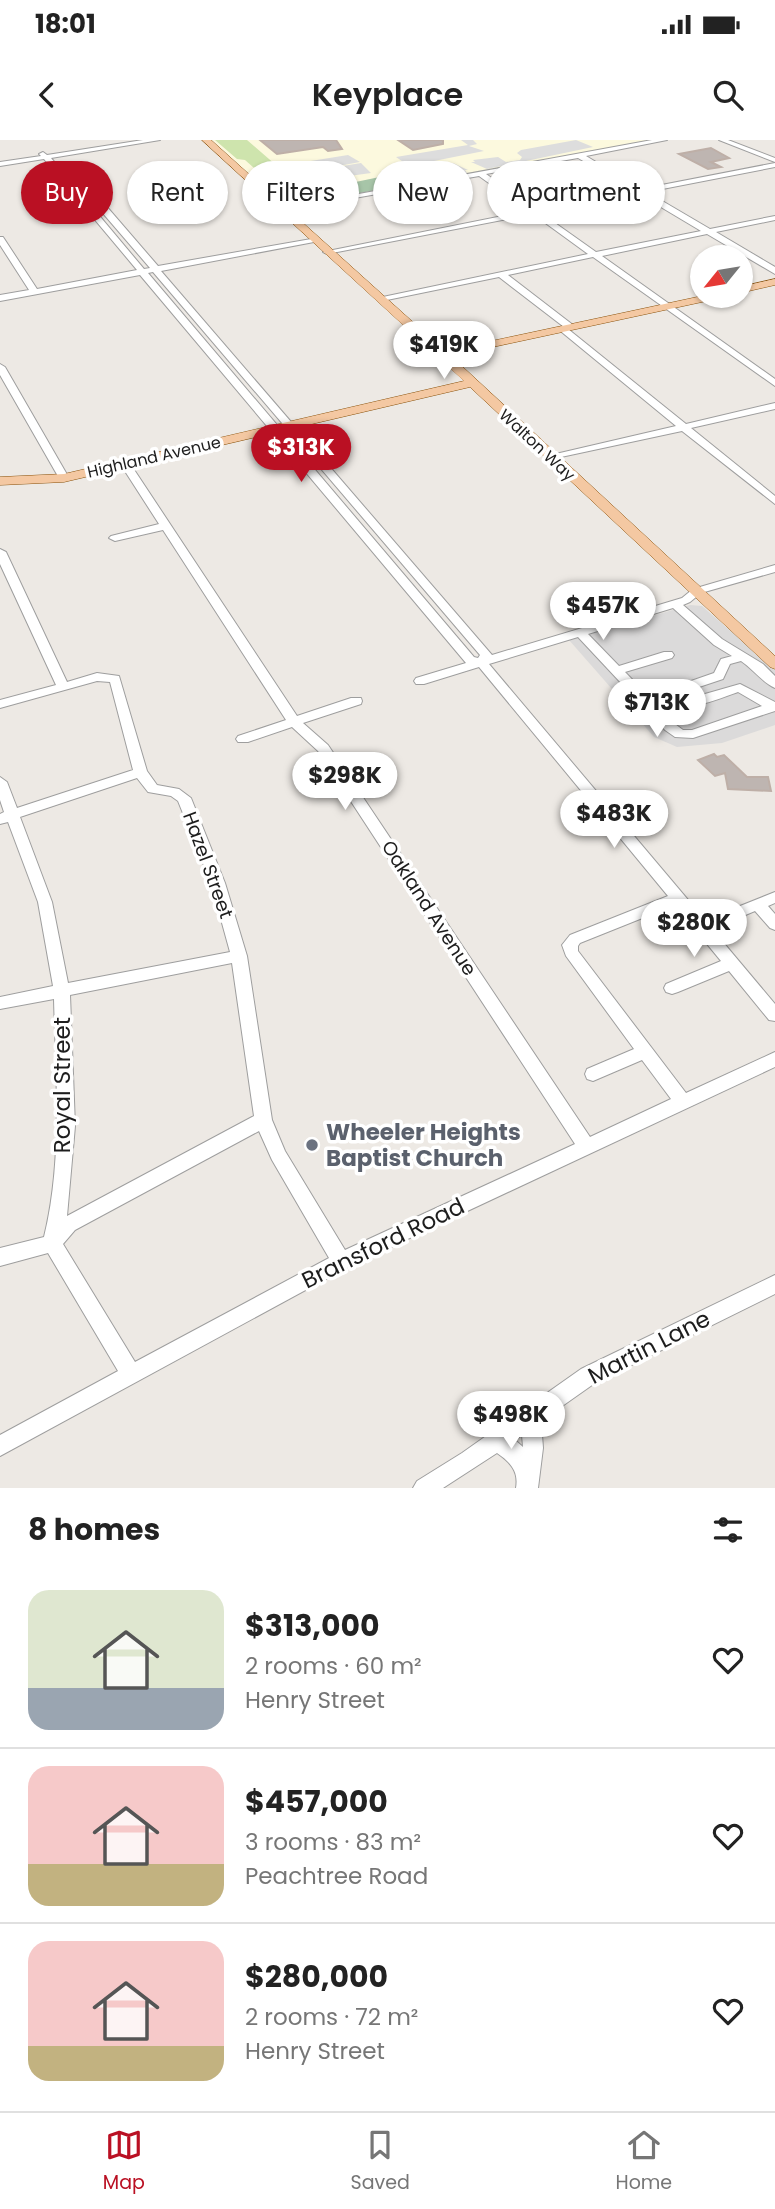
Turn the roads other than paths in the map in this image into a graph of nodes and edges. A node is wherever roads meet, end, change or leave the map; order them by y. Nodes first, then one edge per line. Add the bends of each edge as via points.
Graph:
1 (131, 140) edge
2 (157, 140) edge
3 (206, 140) edge
4 (664, 140) edge
5 (722, 140) edge
6 (147, 141) edge
7 (100, 144) edge
8 (50, 155) junction
9 (579, 155) junction
10 (775, 160) edge
11 (54, 161) edge
12 (56, 161) edge
13 (589, 161) edge
14 (0, 162) edge
15 (775, 165) edge
16 (242, 173) edge
17 (480, 173) junction
18 (487, 178) edge
19 (665, 186) edge
20 (359, 195) edge
21 (665, 206) edge
22 (775, 218) edge
23 (113, 219) edge
24 (487, 221) edge
25 (102, 224) edge
26 (297, 224) edge
27 (551, 224) edge
28 (708, 232) junction
29 (0, 239) edge
30 (314, 240) junction
31 (327, 251) junction
32 (594, 255) junction
33 (156, 269) junction
34 (142, 271) junction
35 (775, 271) edge
36 (501, 274) junction
37 (775, 282) edge
38 (753, 287) edge
39 (35, 292) junction
40 (0, 298) edge
41 (382, 298) junction
42 (690, 302) edge
43 (184, 303) junction
44 (170, 305) junction
45 (668, 307) junction
46 (566, 328) junction
47 (212, 334) junction
48 (198, 337) junction
49 (441, 355) junction
50 (236, 363) junction
51 (222, 366) junction
52 (0, 367) edge
53 (470, 383) junction
54 (775, 383) edge
55 (775, 406) edge
56 (288, 425) junction
57 (684, 427) junction
58 (274, 429) junction
59 (551, 458) junction
60 (126, 465) junction
61 (64, 478) junction
62 (0, 481) edge
63 (775, 501) edge
64 (355, 503) junction
65 (342, 507) junction
66 (164, 526) junction
67 (115, 538) dead end
68 (0, 552) edge
69 (775, 568) edge
70 (697, 592) junction
71 (435, 596) junction
72 (420, 600) junction
73 (674, 603) junction
74 (580, 632) junction
75 (668, 655) dead end
76 (743, 657) junction
77 (481, 662) junction
78 (775, 664) edge
79 (616, 671) junction
80 (420, 681) dead end
81 (775, 684) edge
82 (63, 687) junction
83 (356, 701) dead end
84 (0, 704) edge
85 (774, 707) edge
86 (293, 721) junction
87 (243, 739) dead end
88 (140, 772) junction
89 (0, 782) edge
90 (7, 817) edge
91 (775, 897) edge
92 (677, 899) junction
93 (758, 904) junction
94 (775, 924) edge
95 (700, 928) junction
96 (239, 956) junction
97 (731, 964) junction
98 (672, 988) dead end
99 (62, 992) junction
100 (0, 1003) edge
101 (775, 1015) edge
102 (644, 1052) junction
103 (775, 1059) edge
104 (593, 1074) dead end
105 (683, 1102) junction
106 (263, 1120) junction
107 (586, 1146) junction
108 (52, 1243) junction
109 (0, 1258) edge
110 (341, 1261) junction
111 (775, 1284) edge
112 (131, 1376) junction
113 (531, 1416) junction
114 (496, 1441) junction
115 (0, 1446) edge
116 (528, 1483) edge
117 (424, 1488) edge

1 - 7 street
2 - 6 street
3 - 16 main road, Walton Way
4 - 9 street
5 - 10 street
6 - 7 street
7 - 8 street
8 - 11 street
8 - 12 street
8 - 14 street
9 - 13 street
9 - 17 street
15 - 19 street
17 - 18 street
17 - 20 street
21 - 28 street
22 - 28 street
23 - 33 street
24 - 31 street
25 - 34 street
26 - 30 main road, Walton Way
27 - 32 street
28 - 32 street
28 - 35 street
29 - 39 street
30 - 31 main road, Walton Way
30 - 33 street
31 - 41 main road, Walton Way
32 - 36 street
32 - 45 street
33 - 34 street
33 - 43 street
34 - 39 street
34 - 44 street
36 - 41 street
36 - 46 street
37 - 38 main road
39 - 40 street
41 - 49 main road, Walton Way
42 - 45 main road
43 - 44 street
43 - 47 street
44 - 48 street
45 - 46 main road
45 - 54 street
46 - 49 main road
46 - 57 street
47 - 48 street
47 - 50 street
48 - 51 street
49 - 53 main road, Walton Way
50 - 51 street
50 - 56 street
51 - 58 street
52 - 61 street
53 - 56 main road, Highland Avenue
53 - 59 main road, Walton Way
55 - 57 street
56 - 58 main road, Highland Avenue
56 - 64 street
57 - 59 street
57 - 63 street
58 - 60 main road, Highland Avenue
58 - 65 street
59 - 70 main road, Walton Way
60 - 61 main road, Highland Avenue
60 - 66 street, Oakland Avenue
61 - 62 main road, Highland Avenue
64 - 65 street
64 - 71 street
65 - 72 street
66 - 67 street
66 - 86 street, Oakland Avenue
68 - 82 street
69 - 70 street
70 - 73 street
70 - 78 main road, Walton Way
71 - 72 street
71 - 77 street via 486,655
72 - 77 street via 470,660
73 - 74 street
73 - 76 street via 718,642
74 - 77 street
74 - 79 street
75 - 79 street
76 - 81 street
76 - 85 street via 725,662 719,676 675,691 675,697 692,702 740,688
77 - 80 street
77 - 92 street
79 - 85 street via 680,734 693,734
82 - 84 street
82 - 88 street via 97,677 115,679
83 - 86 street
86 - 87 street
86 - 107 street, Oakland Avenue via 323,748
88 - 90 street
88 - 96 street, Hazel Street via 153,789 184,798 219,883
89 - 90 street, Royal Street
90 - 99 street, Royal Street via 45,902
91 - 93 street
92 - 95 street
92 - 102 street via 575,939 570,945 575,960
93 - 94 street
93 - 95 street
95 - 97 street
96 - 99 street
96 - 106 street, Hazel Street
97 - 98 street
97 - 101 street
99 - 100 street
99 - 108 street, Royal Street via 66,1126
102 - 104 street
102 - 105 street
103 - 105 street, Bransford Road
105 - 107 street, Bransford Road
106 - 108 street via 69,1224
106 - 110 street, Hazel Street via 278,1155
107 - 110 street, Bransford Road
108 - 109 street
108 - 112 street
110 - 112 street, Bransford Road
111 - 113 street, Martin Lane via 588,1376
112 - 115 street, Bransford Road
113 - 114 street, Martin Lane
113 - 116 street
114 - 116 street via 520,1458
114 - 117 street, Martin Lane

